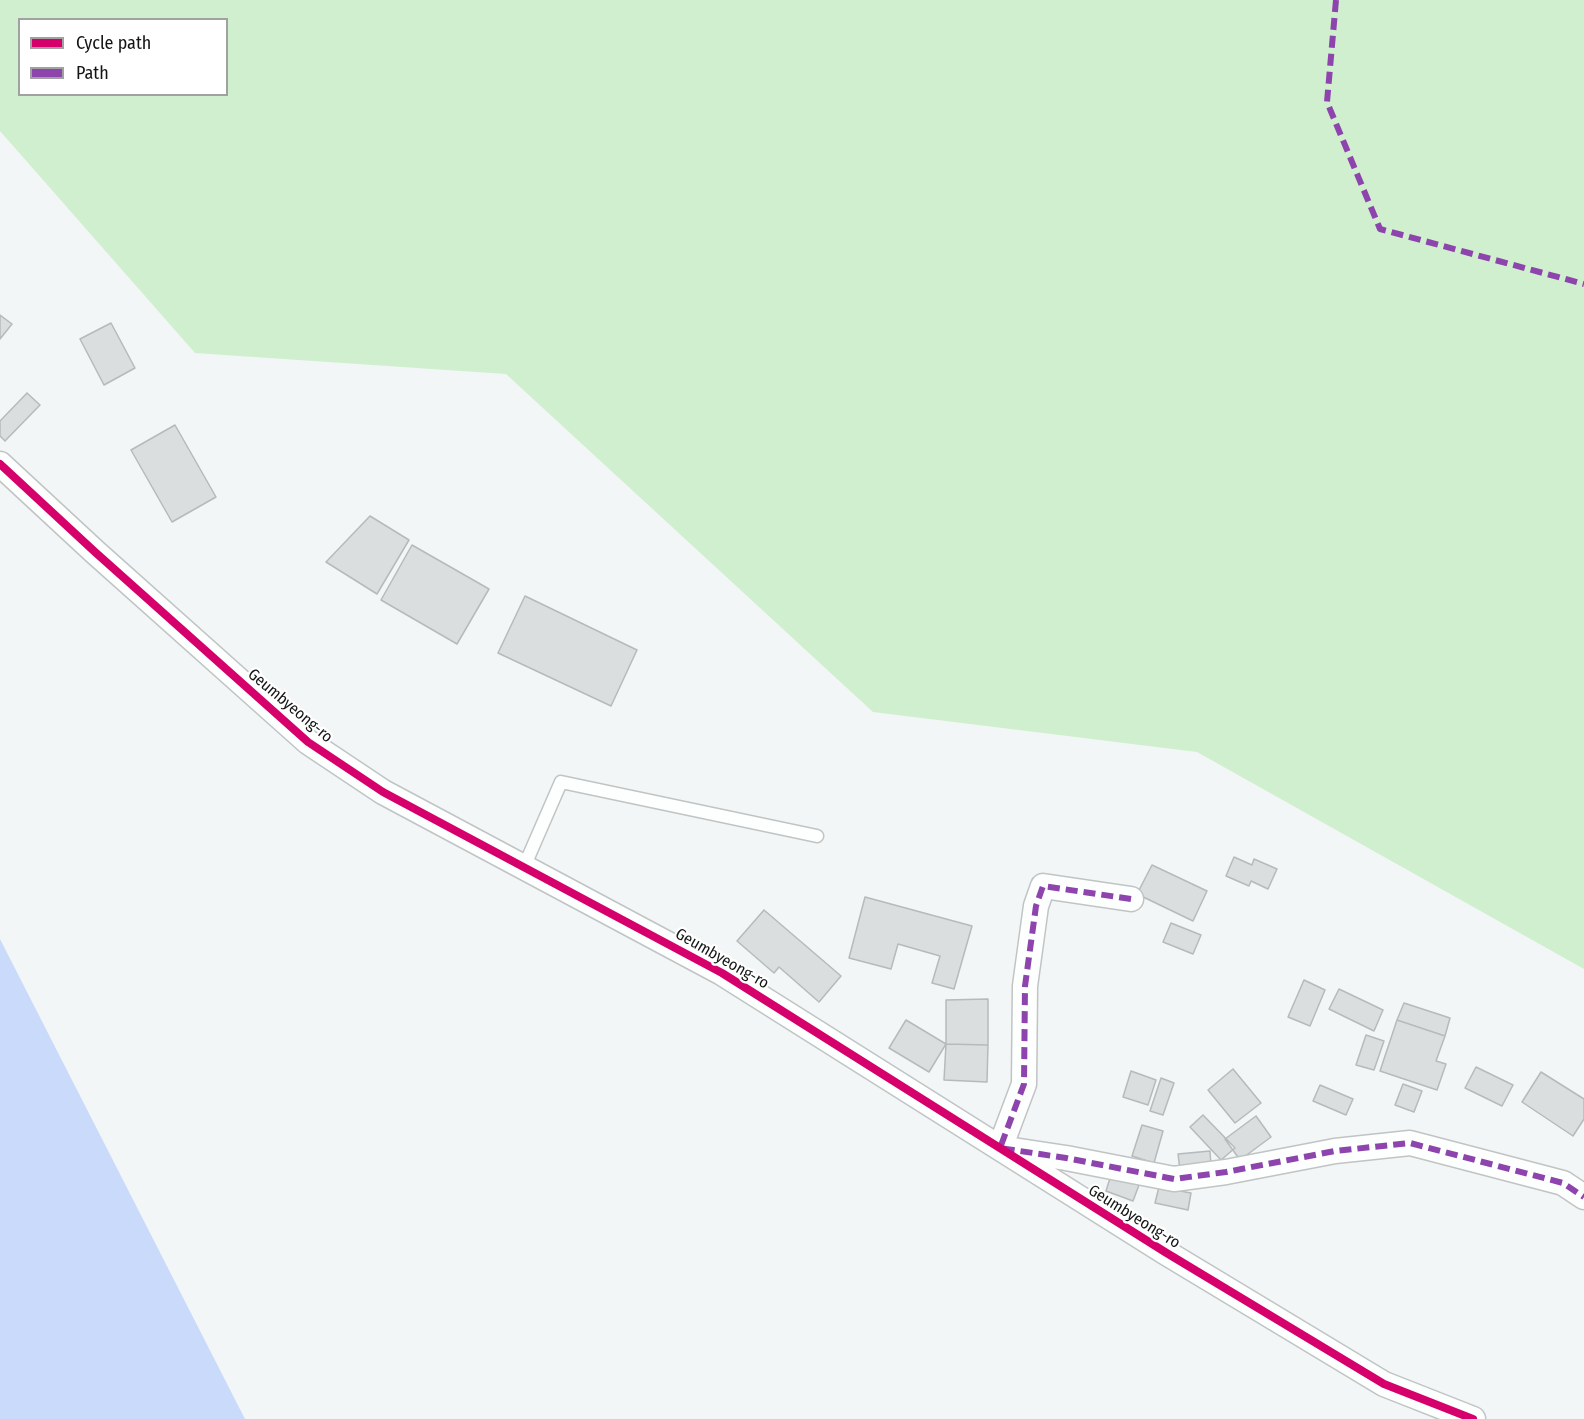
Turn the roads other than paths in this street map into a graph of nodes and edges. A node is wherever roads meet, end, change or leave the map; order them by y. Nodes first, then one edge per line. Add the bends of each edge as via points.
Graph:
1 (0, 464) edge
2 (817, 836) dead end
3 (524, 867) junction
4 (1131, 899) dead end
5 (1000, 1148) junction
6 (1584, 1197) edge
7 (1473, 1419) edge

1 - 3 street, Geumbyeong-ro via 308,742 383,792
2 - 3 lane via 561,782
3 - 5 street, Geumbyeong-ro via 722,972
4 - 5 street via 1043,886 1036,906 1025,986 1024,1084
5 - 6 street via 1174,1179 1335,1151 1410,1143 1563,1183
5 - 7 street, Geumbyeong-ro via 1384,1384

